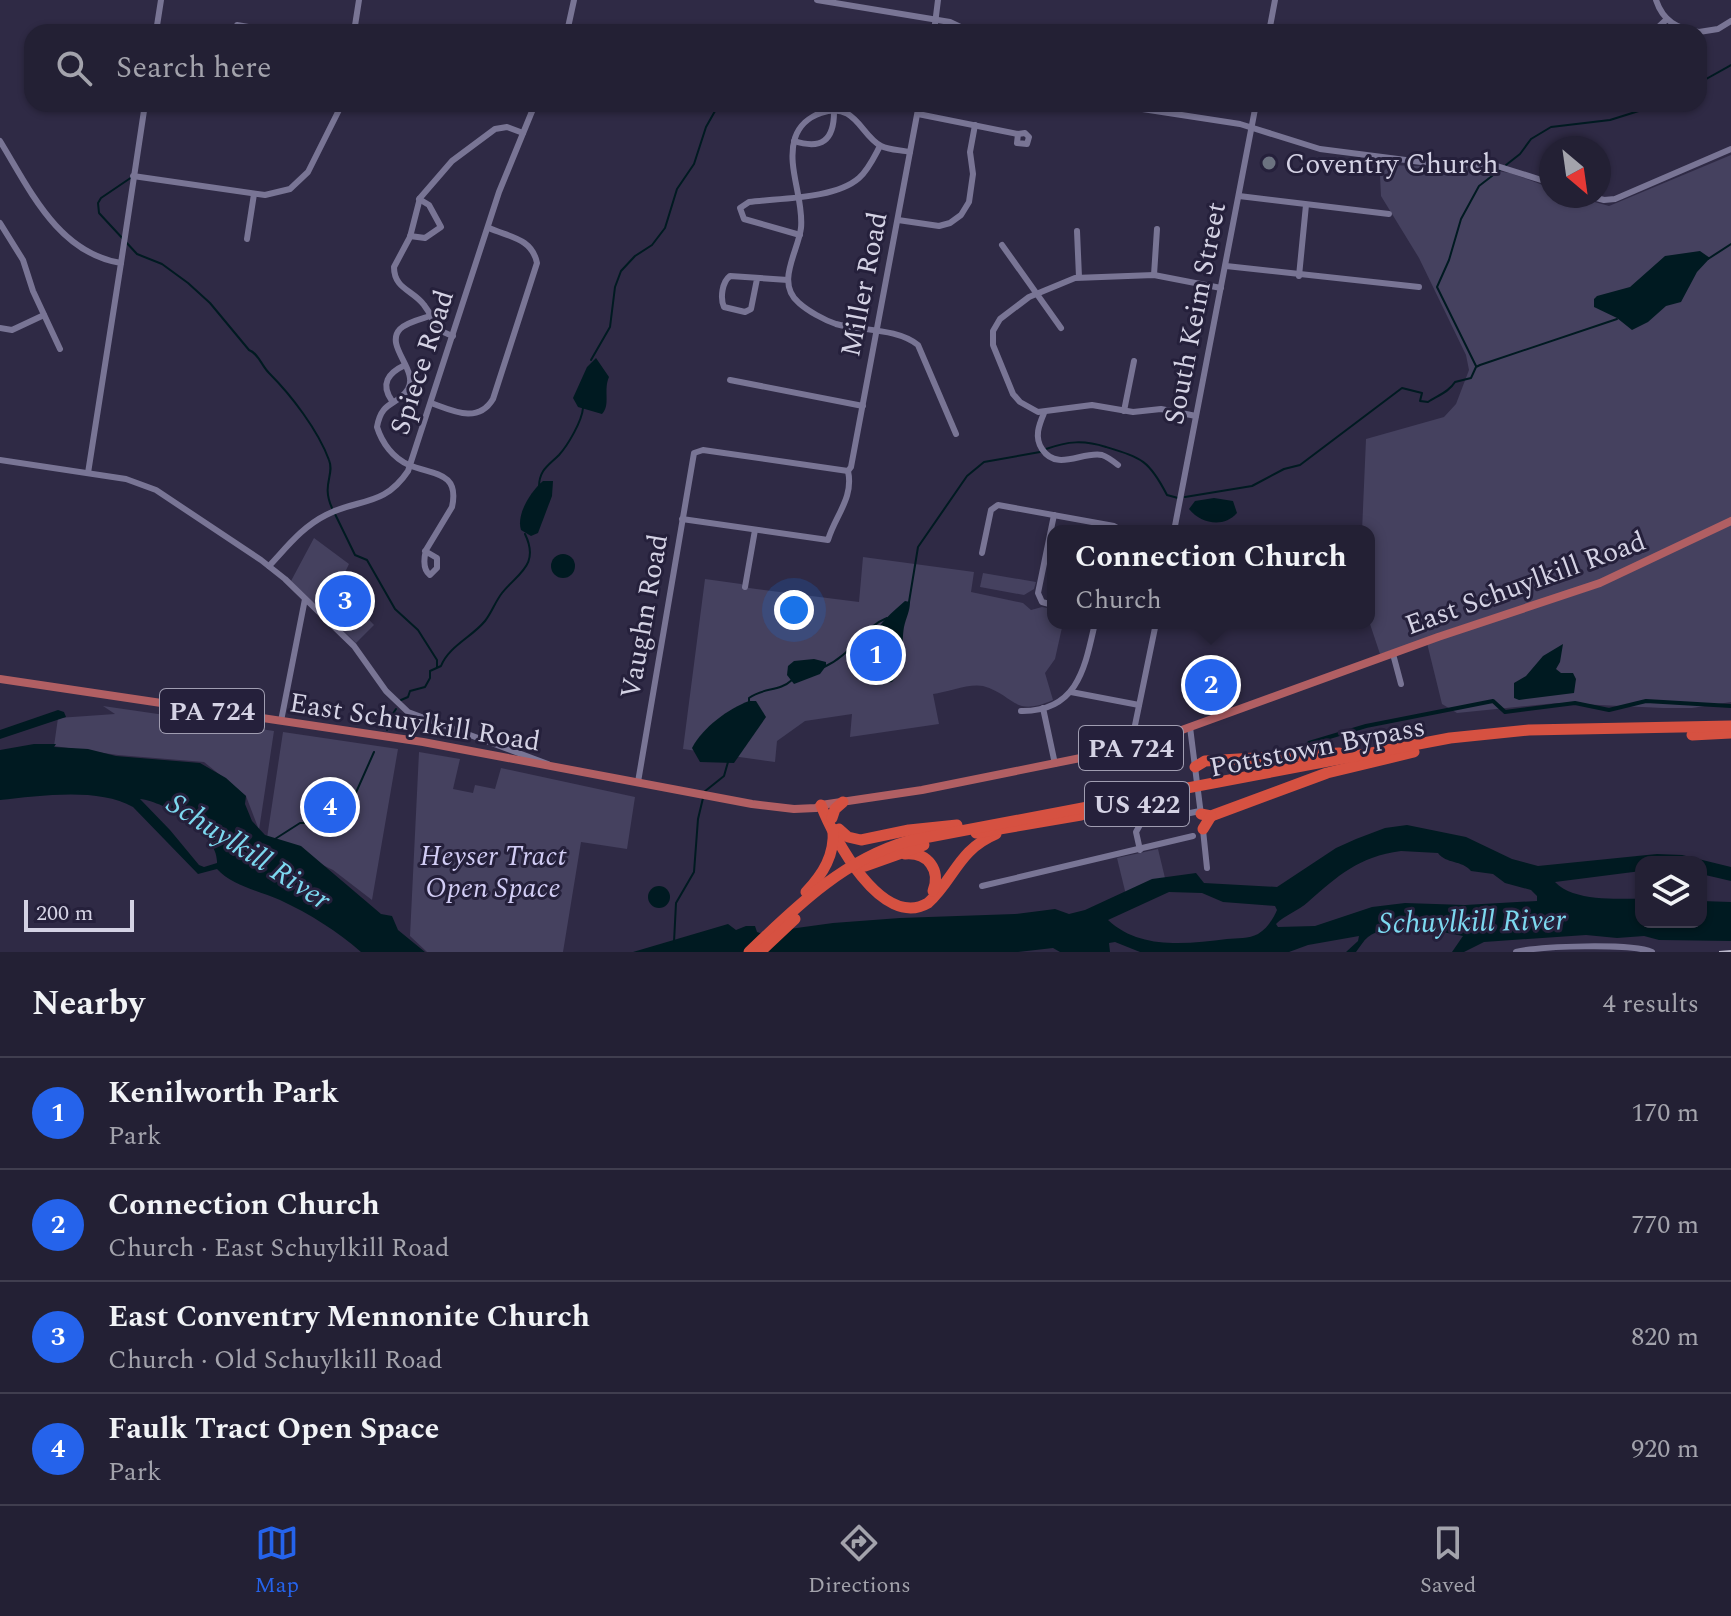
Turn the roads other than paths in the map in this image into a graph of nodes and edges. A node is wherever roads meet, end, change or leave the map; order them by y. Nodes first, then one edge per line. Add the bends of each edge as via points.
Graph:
1 (161, 0) edge
2 (359, 0) edge
3 (574, 0) edge
4 (817, 0) edge
5 (938, 0) edge
6 (1275, 0) edge
7 (1656, 0) edge
8 (935, 19) junction
9 (1667, 19) junction
10 (1731, 21) edge
11 (157, 24) edge
12 (355, 24) edge
13 (569, 24) edge
14 (935, 24) edge
15 (958, 24) edge
16 (1270, 24) edge
17 (1662, 24) edge
18 (1674, 24) edge
19 (1707, 31) edge
20 (144, 112) edge
21 (338, 112) edge
22 (532, 112) edge
23 (834, 112) junction
24 (1159, 112) edge
25 (1254, 112) edge
26 (918, 114) joint
27 (975, 125) junction
28 (1251, 127) junction
29 (523, 133) junction
30 (1018, 134) dead end
31 (0, 141) edge
32 (794, 141) junction
33 (880, 146) junction
34 (1731, 149) edge
35 (910, 152) junction
36 (133, 176) junction
37 (1539, 179) edge
38 (254, 194) junction
39 (799, 196) junction
40 (1239, 196) junction
41 (419, 199) junction
42 (1611, 199) edge
43 (1306, 205) junction
44 (1389, 214) dead end
45 (898, 220) junction
46 (1, 226) edge
47 (489, 228) junction
48 (1157, 229) dead end
49 (1077, 231) dead end
50 (800, 235) junction
51 (410, 236) junction
52 (247, 239) dead end
53 (1002, 245) dead end
54 (121, 263) junction
55 (1226, 266) junction
56 (1154, 275) junction
57 (1299, 276) junction
58 (1079, 277) junction
59 (757, 279) junction
60 (788, 280) junction
61 (1419, 287) dead end
62 (1221, 288) junction
63 (1036, 293) junction
64 (44, 315) junction
65 (430, 316) junction
66 (0, 328) edge
67 (1061, 328) dead end
68 (877, 332) junction
69 (453, 336) junction
70 (60, 349) dead end
71 (1134, 361) dead end
72 (405, 365) junction
73 (730, 380) dead end
74 (392, 401) junction
75 (431, 403) junction
76 (863, 406) junction
77 (1124, 411) junction
78 (1044, 413) junction
79 (1196, 416) junction
80 (956, 434) dead end
81 (0, 460) edge
82 (1118, 465) dead end
83 (410, 466) junction
84 (848, 471) junction
85 (88, 473) junction
86 (1054, 515) junction
87 (682, 519) junction
88 (1731, 521) edge
89 (1052, 525) edge
90 (1109, 525) edge
91 (1175, 525) edge
92 (755, 530) junction
93 (1047, 549) edge
94 (425, 551) dead end
95 (982, 553) dead end
96 (269, 566) junction
97 (745, 587) dead end
98 (305, 599) junction
99 (1047, 603) edge
100 (1094, 629) edge
101 (1154, 629) edge
102 (1393, 654) junction
103 (0, 679) edge
104 (1400, 684) dead end
105 (1071, 692) junction
106 (1139, 705) junction
107 (1043, 708) junction
108 (1021, 711) dead end
109 (281, 721) junction
110 (1731, 726) edge
111 (1190, 727) junction
112 (1731, 733) edge
113 (1135, 747) junction
114 (1193, 751) joint
115 (1379, 751) junction
116 (1414, 752) junction
117 (1056, 764) junction
118 (1200, 764) junction
119 (551, 766) junction
120 (638, 782) junction
121 (843, 802) junction
122 (821, 805) junction
123 (1204, 814) junction
124 (997, 822) junction
125 (834, 825) junction
126 (1012, 828) junction
127 (1198, 833) junction
128 (1140, 850) junction
129 (857, 866) junction
130 (1207, 868) dead end
131 (982, 886) dead end
132 (793, 912) junction
133 (749, 952) edge
134 (760, 952) edge
135 (1516, 952) edge
136 (1652, 952) edge

1 - 11 street
2 - 12 street
3 - 13 street
4 - 8 street
5 - 8 street
6 - 16 street
7 - 9 street
8 - 14 street
8 - 15 street
9 - 17 street
9 - 18 street
10 - 19 street
20 - 36 street
21 - 38 street via 301,182 278,194
22 - 29 street, Spiece Road
23 - 32 street via 809,119
23 - 32 street via 827,138 810,145
23 - 33 street via 857,120
24 - 28 street
25 - 28 street, South Keim Street
26 - 27 street
26 - 35 street, Miller Road
27 - 30 street
27 - 45 street via 969,202 961,215 939,226
28 - 37 street via 1320,149 1497,166
28 - 40 street, South Keim Street
29 - 41 street via 507,127 490,131 452,161
29 - 47 street, Spiece Road
31 - 54 street via 55,227 94,256
32 - 39 street
33 - 35 street
33 - 39 street via 865,172 848,186
34 - 42 street
35 - 45 street, Miller Road
36 - 38 street
36 - 54 street
38 - 52 street
39 - 50 street
39 - 50 street via 749,202 739,211 744,219
40 - 43 street
40 - 55 street, South Keim Street
41 - 51 street
41 - 51 street via 429,205 441,227 425,238
43 - 44 street
43 - 57 street
45 - 68 street, Miller Road
46 - 64 street via 23,260
47 - 69 street, Spiece Road
47 - 75 street via 524,242 537,263 493,399 484,411 471,415
48 - 56 street
49 - 58 street
50 - 60 street
51 - 65 street via 394,272
53 - 63 street
54 - 85 street
55 - 57 street
55 - 62 street, South Keim Street
56 - 58 street
56 - 62 street
57 - 61 street
58 - 63 street
59 - 59 street via 728,277 724,307 751,309
59 - 60 street
60 - 68 street via 795,299 812,311 837,324
62 - 79 street, South Keim Street
63 - 67 street
63 - 78 street via 1000,319 992,340 1016,399
64 - 66 street via 12,330
64 - 70 street
65 - 69 street via 438,331
65 - 72 street via 398,332 396,342
68 - 76 street, Miller Road
68 - 80 street via 918,345
69 - 75 street, Spiece Road
71 - 77 street
72 - 74 street via 410,385
72 - 74 street via 387,379
73 - 76 street
74 - 83 street via 377,427 389,449
75 - 83 street, Spiece Road
76 - 84 street, Miller Road
77 - 78 street via 1092,405
77 - 79 street via 1161,409
78 - 82 street via 1038,431 1044,451 1059,460 1101,455
79 - 91 street, South Keim Street
81 - 85 street
83 - 94 street via 440,474 453,491 452,507
83 - 96 street, Spiece Road via 387,494 336,510 308,526
84 - 87 street, Vaughn Road via 697,451
84 - 92 street, Miller Road via 845,507 828,540
85 - 96 street via 156,490
86 - 89 street
86 - 90 street
86 - 95 street via 999,505 991,510
87 - 92 street
87 - 120 street, Vaughn Road
88 - 102 main road, East Schuylkill Road / PA 724 via 1600,583
92 - 97 street
93 - 99 street via 1038,593
96 - 98 street
98 - 109 street
98 - 119 street via 414,716
100 - 105 street via 1085,667
101 - 106 street
102 - 104 street
102 - 111 main road, East Schuylkill Road / PA 724
103 - 109 main road, East Schuylkill Road / PA 724
105 - 106 street
105 - 107 street
106 - 113 street
107 - 108 street
107 - 117 street
109 - 119 main road, East Schuylkill Road / PA 724
110 - 115 highway, Pottstown Bypass / US 422 via 1504,732
111 - 113 main road, East Schuylkill Road / PA 724
111 - 114 street
112 - 116 highway, Pottstown Bypass / US 422 via 1522,737
113 - 117 main road, East Schuylkill Road / PA 724
114 - 118 highway
115 - 118 highway
115 - 124 highway, Pottstown Bypass / US 422
116 - 123 highway via 1327,773
116 - 126 highway, Pottstown Bypass / US 422
117 - 121 main road, East Schuylkill Road / PA 724
118 - 123 street via 1197,781
119 - 120 main road, East Schuylkill Road / PA 724
120 - 122 main road, East Schuylkill Road / PA 724 via 794,809
121 - 122 main road, East Schuylkill Road / PA 724
121 - 125 highway via 835,809
122 - 125 highway
123 - 127 highway
123 - 128 street via 1141,823 1136,832
124 - 125 highway via 926,827 861,840
124 - 129 highway, Pottstown Bypass / US 422 via 908,841
125 - 126 highway via 870,887 908,909 930,900 971,848
125 - 129 highway via 867,878 892,900 917,904 936,885 933,866 919,854 902,854
125 - 132 highway via 824,868
126 - 129 highway, Pottstown Bypass / US 422 via 952,837
127 - 128 street
127 - 130 street
128 - 131 street
129 - 132 highway, Pottstown Bypass / US 422
132 - 133 highway, US 422
132 - 134 highway, Pottstown Bypass / US 422
135 - 136 street

